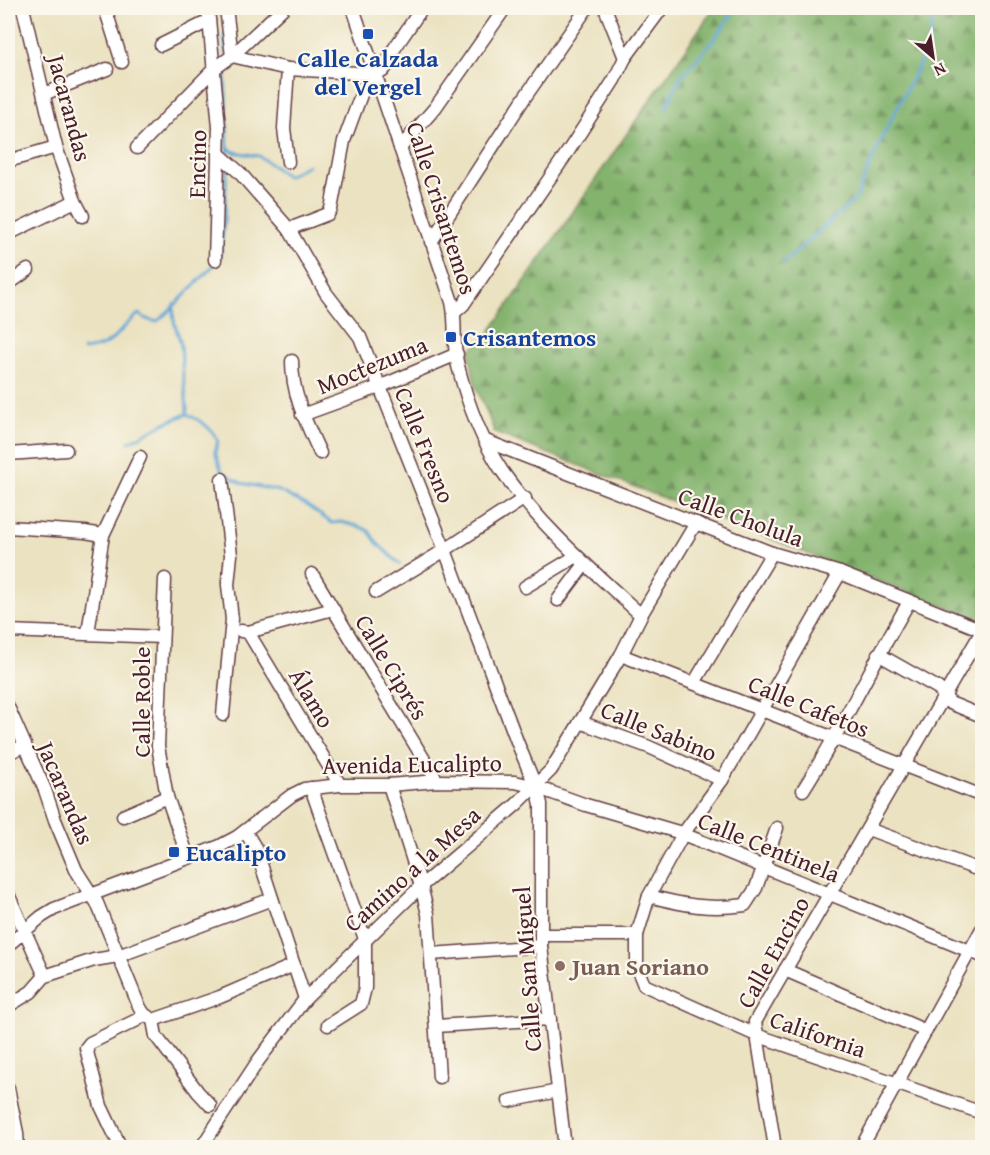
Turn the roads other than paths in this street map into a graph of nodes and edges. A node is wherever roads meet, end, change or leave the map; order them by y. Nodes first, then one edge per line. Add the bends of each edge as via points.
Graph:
1 (23, 8) edge
2 (105, 8) edge
3 (208, 8) edge
4 (226, 8) edge
5 (283, 8) edge
6 (353, 8) edge
7 (422, 8) edge
8 (505, 8) edge
9 (587, 8) edge
10 (605, 8) edge
11 (662, 8) edge
12 (209, 21) junction
13 (161, 45) dead end
14 (232, 56) junction
15 (625, 58) junction
16 (122, 62) dead end
17 (106, 69) dead end
18 (214, 69) junction
19 (288, 69) junction
20 (372, 74) junction
21 (44, 94) junction
22 (56, 147) junction
23 (138, 148) dead end
24 (400, 148) junction
25 (218, 153) junction
26 (8, 161) edge
27 (288, 162) dead end
28 (75, 201) junction
29 (83, 216) dead end
30 (289, 229) junction
31 (8, 234) edge
32 (431, 242) junction
33 (215, 260) dead end
34 (28, 270) dead end
35 (8, 284) edge
36 (454, 313) junction
37 (457, 354) junction
38 (291, 361) dead end
39 (379, 387) junction
40 (302, 415) junction
41 (486, 441) junction
42 (66, 450) dead end
43 (320, 453) dead end
44 (8, 454) edge
45 (140, 457) dead end
46 (222, 479) dead end
47 (525, 498) junction
48 (696, 523) junction
49 (8, 527) edge
50 (103, 535) junction
51 (445, 550) junction
52 (772, 553) junction
53 (580, 560) junction
54 (840, 573) junction
55 (312, 574) dead end
56 (165, 579) dead end
57 (525, 587) dead end
58 (376, 592) dead end
59 (558, 600) dead end
60 (909, 602) junction
61 (333, 609) junction
62 (641, 615) junction
63 (8, 631) edge
64 (231, 631) junction
65 (982, 631) edge
66 (248, 632) junction
67 (88, 633) junction
68 (162, 637) junction
69 (878, 654) junction
70 (621, 655) junction
71 (694, 683) junction
72 (945, 697) junction
73 (8, 706) edge
74 (760, 710) junction
75 (223, 715) dead end
76 (982, 716) edge
77 (580, 722) junction
78 (834, 738) junction
79 (24, 746) junction
80 (8, 753) edge
81 (904, 767) junction
82 (722, 780) junction
83 (437, 781) junction
84 (340, 785) junction
85 (388, 785) junction
86 (536, 787) junction
87 (311, 788) junction
88 (803, 790) dead end
89 (982, 796) edge
90 (167, 797) junction
91 (123, 816) dead end
92 (777, 828) dead end
93 (868, 829) junction
94 (245, 831) junction
95 (683, 834) junction
96 (188, 857) junction
97 (763, 867) junction
98 (982, 871) edge
99 (421, 886) junction
100 (8, 894) edge
101 (90, 894) junction
102 (830, 894) junction
103 (649, 896) junction
104 (272, 899) junction
105 (982, 929) edge
106 (25, 930) junction
107 (637, 935) junction
108 (365, 939) junction
109 (541, 941) junction
110 (8, 945) edge
111 (970, 951) junction
112 (431, 954) junction
113 (118, 956) junction
114 (982, 956) edge
115 (294, 965) junction
116 (785, 970) junction
117 (45, 976) junction
118 (306, 999) junction
119 (8, 1006) edge
120 (149, 1017) junction
121 (550, 1019) junction
122 (328, 1025) dead end
123 (436, 1026) junction
124 (926, 1031) junction
125 (756, 1035) junction
126 (439, 1077) dead end
127 (897, 1084) junction
128 (8, 1088) edge
129 (558, 1091) junction
130 (509, 1101) dead end
131 (210, 1105) dead end
132 (982, 1113) edge
133 (566, 1147) edge
134 (18, 1148) edge
135 (121, 1148) edge
136 (201, 1148) edge
137 (775, 1148) edge
138 (861, 1148) edge

1 - 21 street, Jacarandas
2 - 16 street
3 - 12 street, Encino
4 - 14 street
5 - 14 street
6 - 20 street, Calle Crisantemos
7 - 20 street via 386,67
8 - 24 street via 435,108
9 - 32 street
10 - 15 street
11 - 15 street
12 - 13 street
12 - 18 street, Encino
14 - 18 street
14 - 19 street
15 - 36 street via 569,150
17 - 21 street
18 - 23 street
18 - 25 street, Encino
19 - 20 street
19 - 27 street via 284,128
20 - 24 street, Calle Crisantemos
20 - 30 street via 344,141 331,209 328,214
21 - 22 street, Jacarandas
22 - 26 street
22 - 28 street, Jacarandas
24 - 32 street, Calle Crisantemos
25 - 30 street, Calle Fresno
25 - 33 street, Encino
28 - 29 street, Jacarandas
28 - 31 street
30 - 39 street, Calle Fresno via 326,293 360,337
32 - 36 street, Calle Crisantemos
34 - 35 street
36 - 37 street, Calle Crisantemos
37 - 39 street, Moctezuma
37 - 41 street, Calle Crisantemos via 466,392
38 - 40 street
39 - 40 street, Moctezuma
39 - 51 street, Calle Fresno
40 - 43 street
41 - 47 street, Calle Crisantemos via 502,470
41 - 48 street, Calle Cholula
42 - 44 street
45 - 50 street
46 - 64 street via 231,555
47 - 51 street
47 - 53 street, Calle Crisantemos
48 - 52 street, Calle Cholula
48 - 62 street
49 - 50 street
50 - 67 street
51 - 58 street
51 - 86 street, Calle Fresno
52 - 54 street, Calle Cholula
52 - 71 street
53 - 57 street
53 - 59 street
53 - 62 street, Calle Crisantemos
54 - 60 street, Calle Cholula
54 - 74 street
55 - 61 street, Calle Ciprés
56 - 68 street, Calle Roble
60 - 65 street, Calle Cholula
60 - 69 street
61 - 66 street
61 - 83 street, Calle Ciprés
62 - 70 street, Camino a la Mesa
63 - 67 street
64 - 66 street
64 - 75 street
65 - 72 street, Calle Encino
66 - 84 street, Álamo
67 - 68 street
68 - 90 street, Calle Roble via 158,746
69 - 72 street via 938,688
69 - 78 street
70 - 71 street, Calle Cafetos
70 - 77 street, Camino a la Mesa
71 - 74 street, Calle Cafetos
72 - 76 street via 950,703
72 - 81 street, Calle Encino
73 - 79 street, Jacarandas
74 - 78 street, Calle Cafetos
74 - 82 street
77 - 82 street, Calle Sabino
77 - 86 street, Camino a la Mesa
78 - 81 street, Calle Cafetos
78 - 88 street
79 - 80 street
79 - 101 street, Jacarandas via 75,870
81 - 89 street, Calle Cafetos
81 - 93 street, Calle Encino
82 - 95 street
83 - 85 street, Avenida Eucalipto
83 - 86 street, Avenida Eucalipto via 514,782
84 - 85 street, Avenida Eucalipto
84 - 87 street, Avenida Eucalipto
85 - 99 street
86 - 95 street, Calle Centinela
86 - 99 street, Camino a la Mesa
86 - 109 street, Calle San Miguel via 540,804
87 - 94 street, Avenida Eucalipto via 292,795
87 - 108 street
90 - 91 street
90 - 96 street, Calle Roble
92 - 97 street
93 - 98 street
93 - 102 street, Calle Encino
94 - 96 street, Avenida Eucalipto via 220,846
94 - 104 street via 254,843
95 - 97 street, Calle Centinela
95 - 103 street
96 - 101 street, Avenida Eucalipto
97 - 102 street, Calle Centinela
97 - 103 street via 745,905 718,908
99 - 108 street, Camino a la Mesa
99 - 112 street
100 - 106 street
101 - 106 street, Avenida Eucalipto via 48,912
101 - 113 street, Jacarandas
102 - 111 street, Calle Centinela
102 - 116 street, Calle Encino
103 - 107 street
104 - 113 street
104 - 115 street
105 - 111 street
106 - 110 street, Avenida Eucalipto
106 - 117 street
107 - 109 street
107 - 125 street, California via 637,968 644,985
108 - 118 street, Camino a la Mesa
108 - 122 street via 365,988 361,1004
109 - 112 street
109 - 121 street, Calle San Miguel
111 - 114 street, Calle Centinela
111 - 124 street
112 - 123 street
113 - 117 street
113 - 120 street, Jacarandas via 139,1006
115 - 118 street
115 - 120 street via 220,998
116 - 124 street
116 - 125 street, Calle Encino via 755,1022
117 - 119 street via 24,998
118 - 136 street, Camino a la Mesa via 258,1061
120 - 131 street, Jacarandas via 156,1036
120 - 135 street via 87,1046 86,1050 101,1106
121 - 123 street
121 - 129 street, Calle San Miguel
123 - 126 street
124 - 127 street
125 - 127 street, California
125 - 137 street
127 - 132 street, California
127 - 138 street
128 - 134 street
129 - 130 street
129 - 133 street, Calle San Miguel

